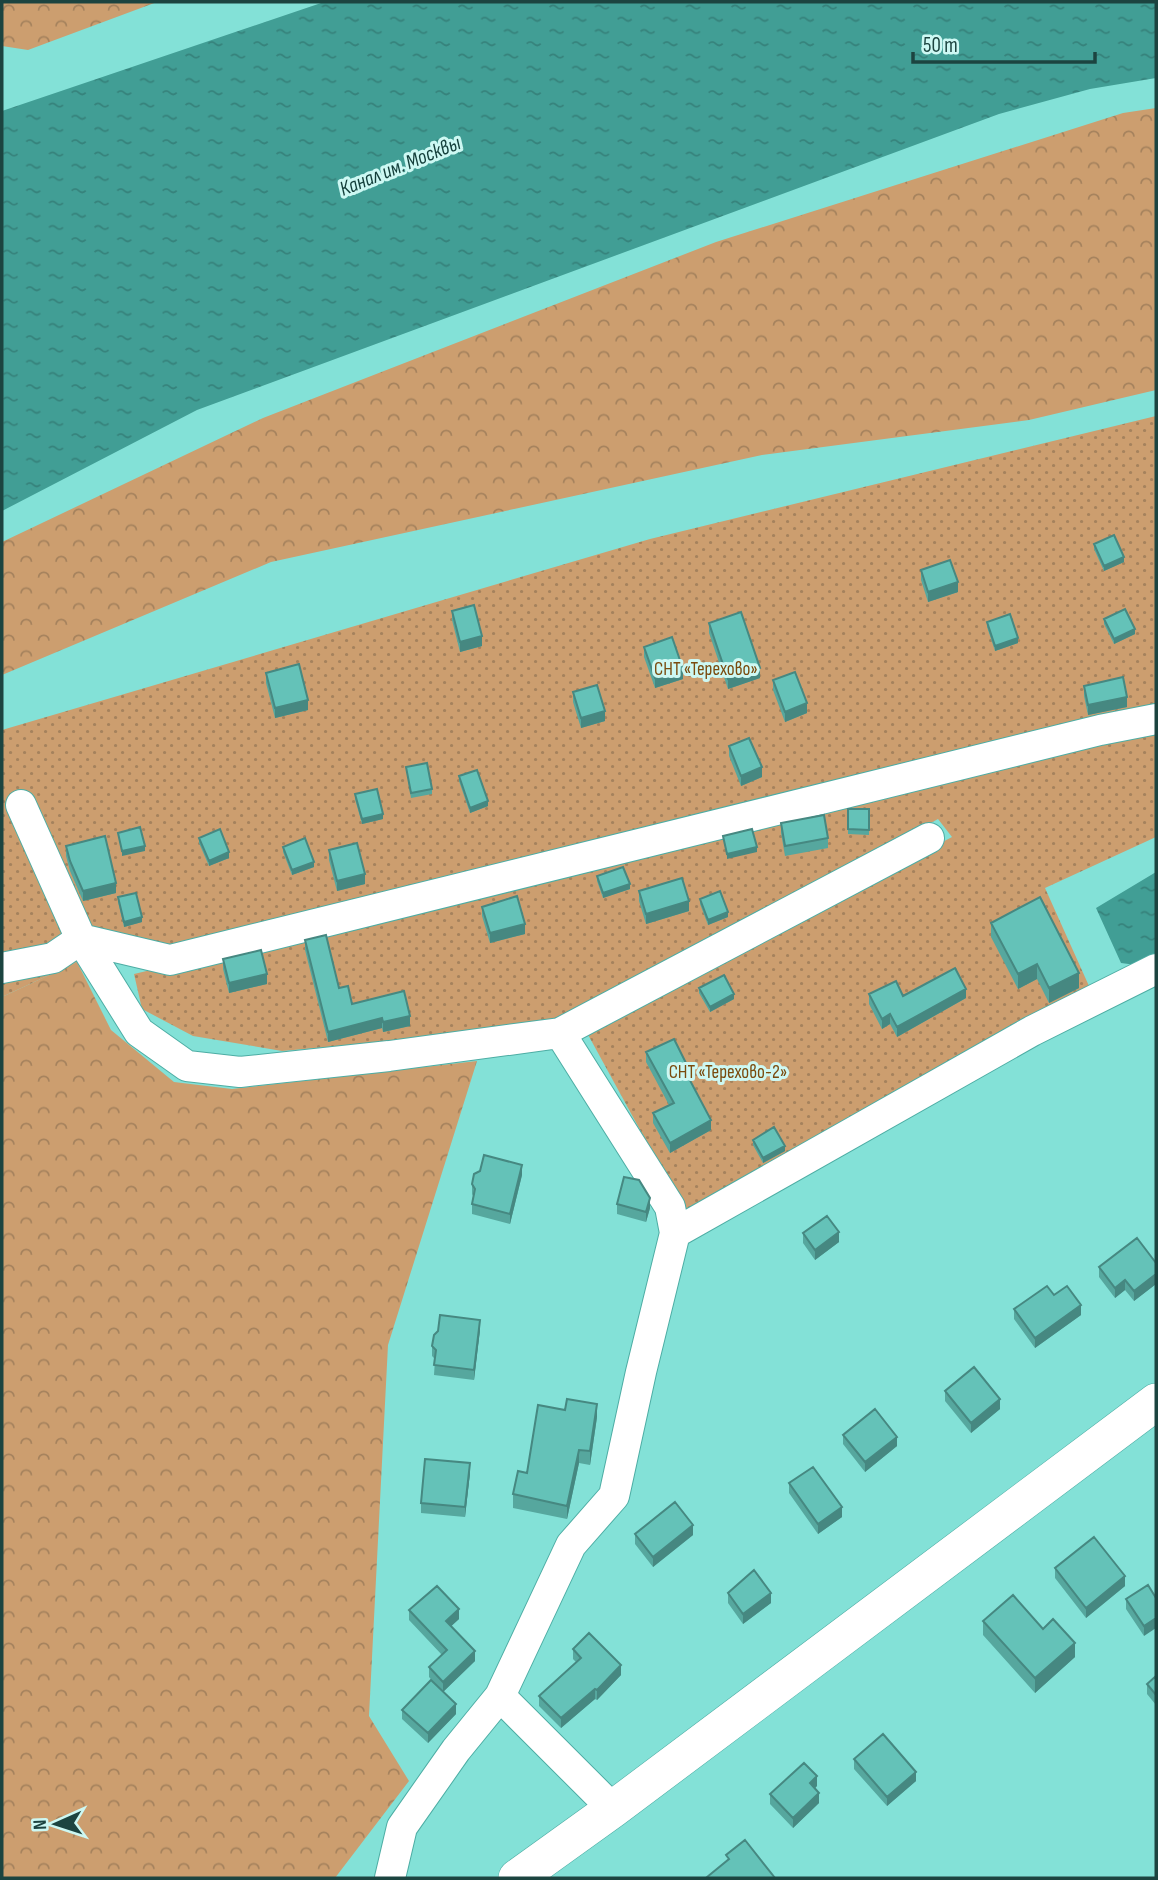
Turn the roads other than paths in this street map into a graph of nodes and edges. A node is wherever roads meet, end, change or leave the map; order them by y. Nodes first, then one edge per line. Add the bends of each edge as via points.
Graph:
1 (1156, 719) edge
2 (21, 805) dead end
3 (929, 838) dead end
4 (80, 939) junction
5 (2, 968) edge
6 (1156, 969) edge
7 (560, 1033) junction
8 (675, 1233) junction
9 (1156, 1402) edge
10 (500, 1696) junction
11 (614, 1809) junction
12 (390, 1878) edge
13 (517, 1878) edge

1 - 4 street via 170,960
2 - 4 street
3 - 7 street
4 - 5 street via 53,958
4 - 7 street via 139,1032 187,1066 240,1072
6 - 8 street via 1032,1031
7 - 8 street via 670,1206
8 - 10 street via 614,1496 571,1545
9 - 11 main road
10 - 11 street
10 - 12 street via 402,1827
11 - 13 main road

